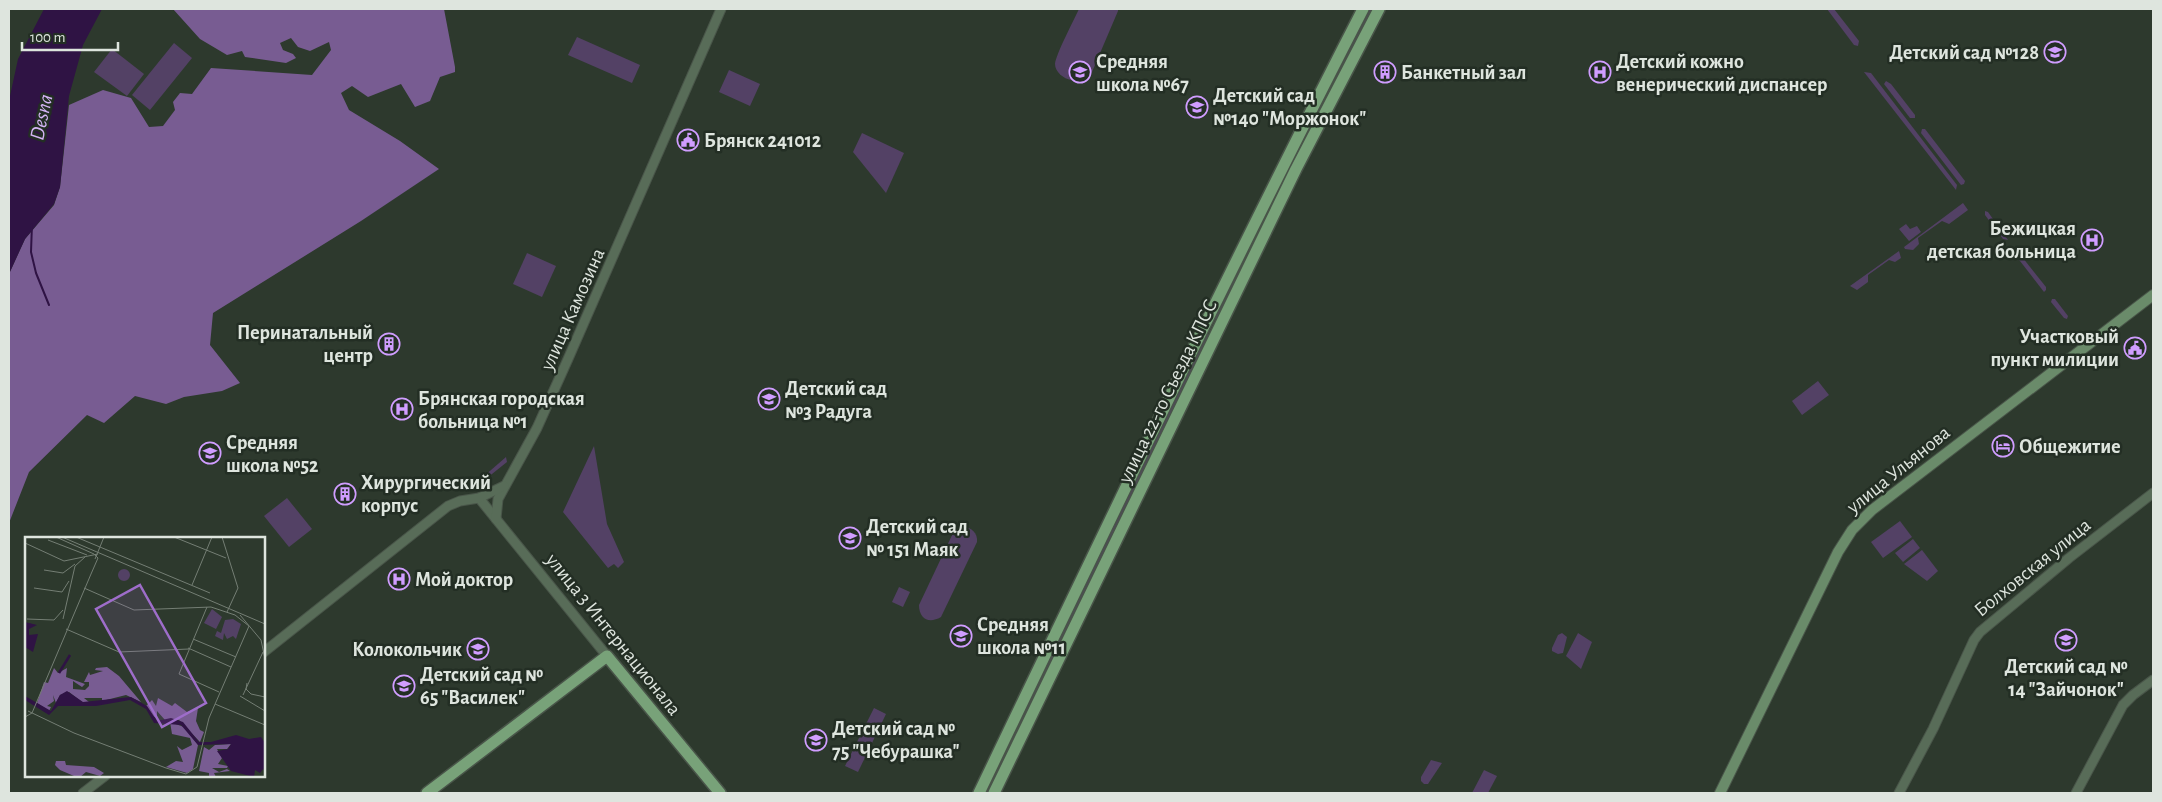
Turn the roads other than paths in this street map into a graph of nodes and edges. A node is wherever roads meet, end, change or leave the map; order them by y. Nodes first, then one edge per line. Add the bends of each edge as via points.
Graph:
1 (721, 9) edge
2 (1363, 9) edge
3 (1379, 9) edge
4 (2153, 295) edge
5 (1203, 326) junction
6 (1216, 333) junction
7 (504, 486) junction
8 (2153, 493) edge
9 (479, 498) junction
10 (496, 519) junction
11 (265, 651) edge
12 (607, 656) junction
13 (2153, 680) edge
14 (104, 777) edge
15 (83, 793) edge
16 (427, 793) edge
17 (720, 793) edge
18 (979, 793) edge
19 (994, 793) edge
20 (1720, 793) edge
21 (1899, 793) edge
22 (2076, 793) edge

1 - 7 street, улица Камозина via 571,354 537,428
2 - 5 main road, улица 22-го Съезда КПСС
3 - 6 main road, улица 22-го Съезда КПСС
4 - 20 main road, улица Ульянова via 1858,522 1838,552
5 - 6 main road
5 - 18 main road, улица 22-го Съезда КПСС
6 - 19 main road, улица 22-го Съезда КПСС
7 - 9 street
7 - 10 street, улица Камозина via 498,498
8 - 21 street, Болховская улица via 1980,632
9 - 10 street, улица 3 Интернационала
9 - 11 street via 448,506
10 - 12 street, улица 3 Интернационала
12 - 16 main road
12 - 17 main road, улица 3 Интернационала
13 - 22 street via 2124,705
14 - 15 street

